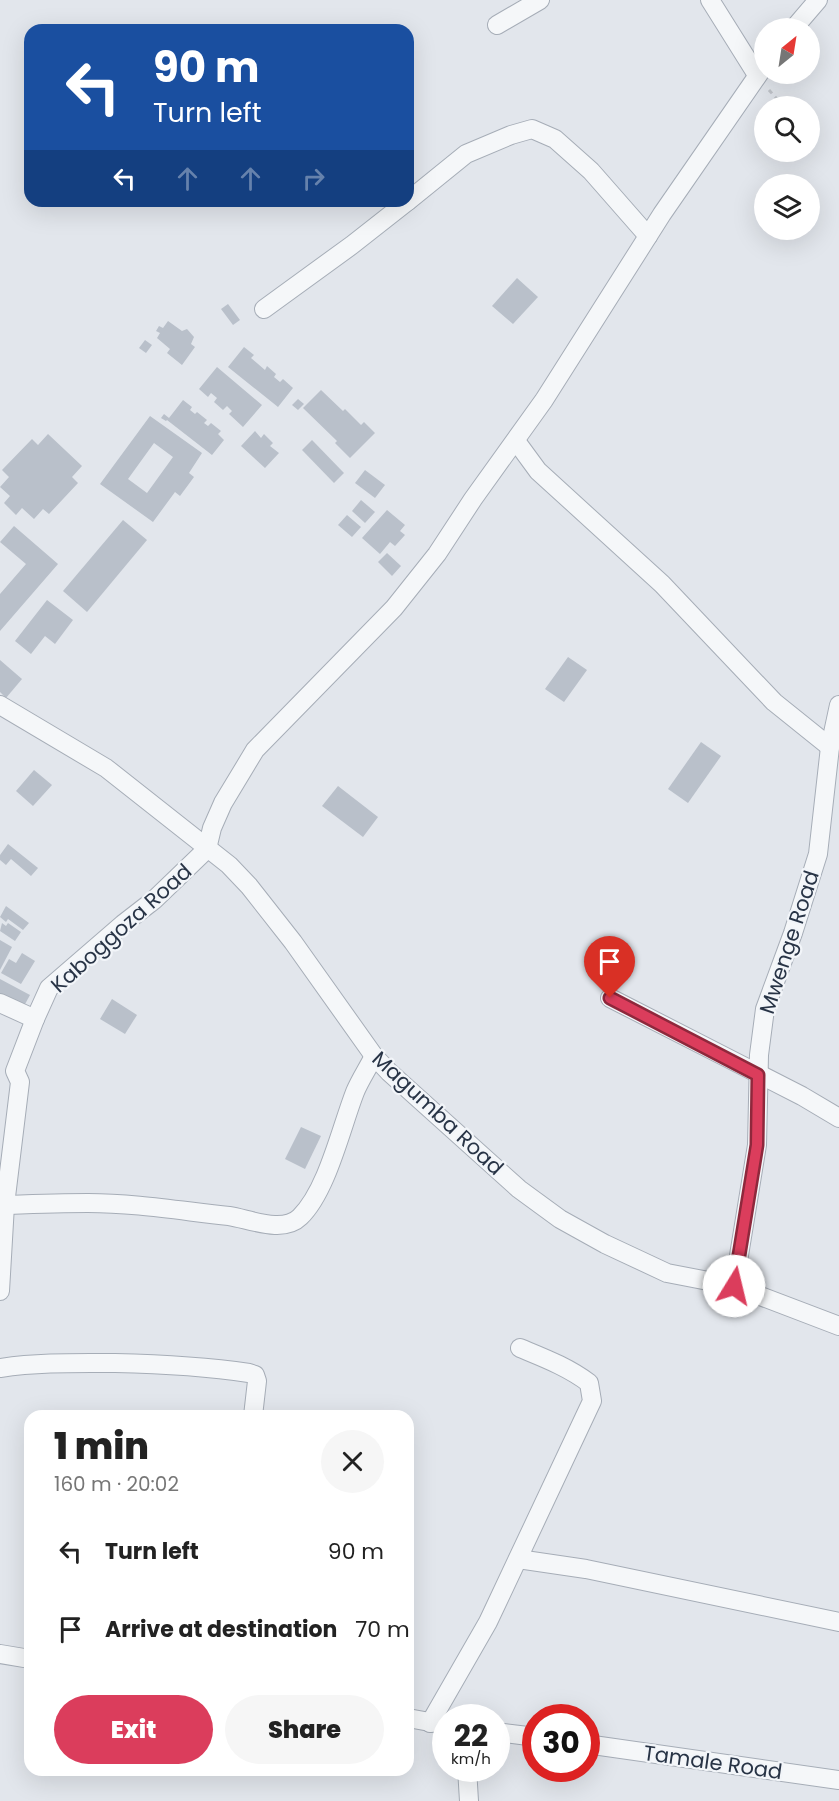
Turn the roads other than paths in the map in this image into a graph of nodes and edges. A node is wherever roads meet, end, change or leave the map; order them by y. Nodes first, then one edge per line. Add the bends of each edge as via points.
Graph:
1 (540, 0) edge
2 (710, 0) edge
3 (818, 0) edge
4 (803, 18) edge
5 (497, 25) dead end
6 (754, 60) edge
7 (754, 80) edge
8 (414, 196) edge
9 (400, 207) edge
10 (648, 236) junction
11 (264, 309) dead end
12 (516, 441) junction
13 (0, 705) edge
14 (839, 705) edge
15 (831, 747) junction
16 (207, 849) junction
17 (610, 998) dead end
18 (0, 1003) edge
19 (35, 1019) junction
20 (374, 1056) junction
21 (758, 1075) junction
22 (839, 1118) edge
23 (5, 1205) junction
24 (734, 1286) junction
25 (0, 1291) edge
26 (839, 1326) edge
27 (520, 1348) dead end
28 (0, 1368) edge
29 (254, 1410) edge
30 (518, 1559) junction
31 (839, 1622) edge
32 (0, 1654) edge
33 (24, 1658) edge
34 (448, 1704) edge
35 (414, 1719) edge
36 (432, 1723) edge
37 (600, 1746) edge
38 (839, 1780) edge
39 (468, 1782) edge
40 (470, 1801) edge

1 - 5 street
2 - 6 street
3 - 4 street
7 - 10 street
8 - 10 street via 466,154 532,129 555,138 591,171
9 - 11 street
10 - 12 street
12 - 15 street via 538,471 662,584 774,702
12 - 16 street via 394,608 255,750 223,803
13 - 16 street, Magumba Road via 106,768
14 - 15 street, Mwenge Road
15 - 21 street, Mwenge Road via 818,854 765,1009
16 - 19 street, Kaboggoza Road via 154,900 49,988
16 - 20 street, Magumba Road via 249,886
17 - 21 street
18 - 19 street
19 - 23 street, Kaboggoza Road via 15,1071 20,1082
20 - 23 street via 356,1090 333,1157 311,1203 293,1222 278,1225 89,1203
20 - 24 street, Magumba Road via 519,1189 560,1219 667,1273
21 - 22 street
21 - 24 street, Mwenge Road via 757,1145
23 - 25 street, Kaboggoza Road
24 - 26 street, Magumba Road
27 - 30 street via 557,1363 590,1383 592,1401
28 - 29 street via 52,1362 181,1364 249,1373 257,1381
30 - 31 street
30 - 34 street
32 - 33 street
35 - 36 street
37 - 38 street, Tamale Road
39 - 40 street

